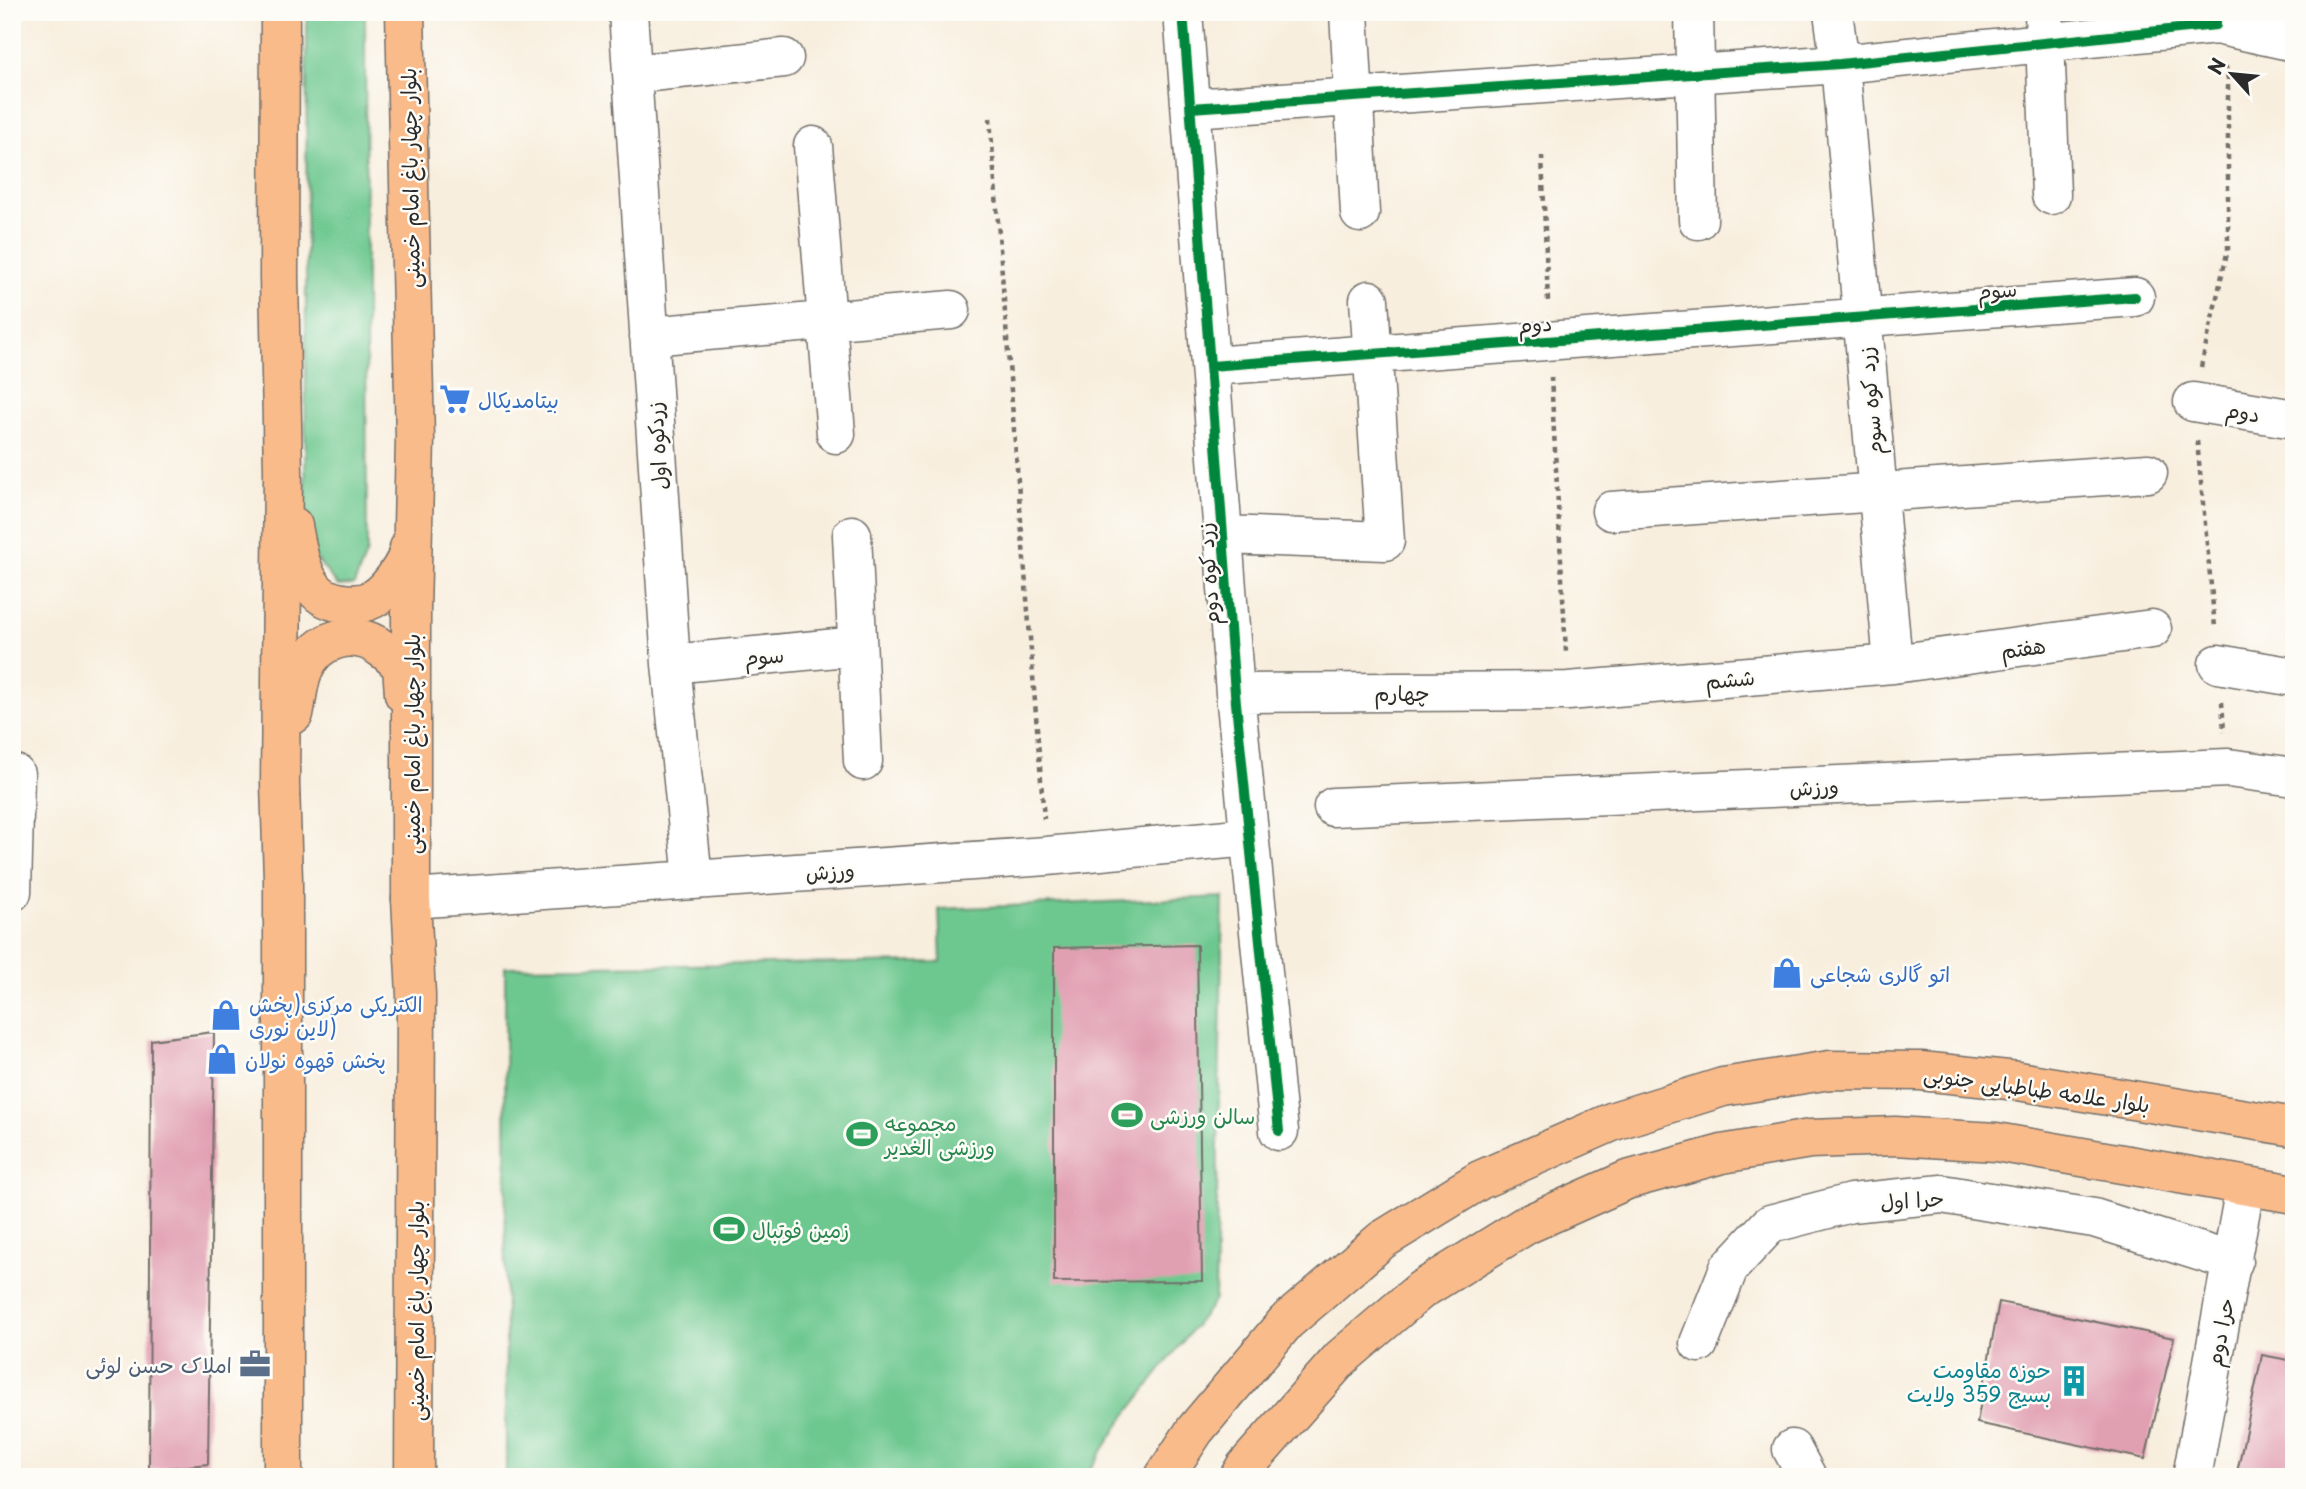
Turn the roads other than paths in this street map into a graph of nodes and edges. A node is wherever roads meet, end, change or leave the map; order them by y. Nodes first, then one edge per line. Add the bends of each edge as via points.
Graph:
1 (280, 12) edge
2 (405, 12) edge
3 (628, 12) edge
4 (1183, 12) edge
5 (1349, 12) edge
6 (1694, 12) edge
7 (1833, 12) edge
8 (2216, 19) edge
9 (2046, 27) edge
10 (2294, 42) edge
11 (784, 58) dead end
12 (1840, 64) junction
13 (632, 74) junction
14 (1695, 74) junction
15 (1354, 97) junction
16 (1191, 108) junction
17 (813, 146) dead end
18 (2051, 195) dead end
19 (1360, 213) dead end
20 (1698, 220) dead end
21 (2135, 297) dead end
22 (1369, 300) dead end
23 (951, 310) dead end
24 (1862, 319) junction
25 (825, 320) junction
26 (649, 336) junction
27 (1372, 354) junction
28 (1211, 366) junction
29 (2193, 402) dead end
30 (2294, 419) edge
31 (836, 434) dead end
32 (415, 439) junction
33 (283, 472) junction
34 (2148, 473) dead end
35 (1877, 491) junction
36 (1611, 511) dead end
37 (852, 535) dead end
38 (1223, 535) junction
39 (2152, 629) dead end
40 (857, 646) junction
41 (671, 664) junction
42 (1893, 664) junction
43 (2218, 664) dead end
44 (2294, 677) edge
45 (1568, 691) joint
46 (1236, 693) junction
47 (863, 761) dead end
48 (15, 774) dead end
49 (2294, 777) edge
50 (280, 783) junction
51 (412, 786) junction
52 (1333, 807) dead end
53 (1249, 837) junction
54 (693, 879) junction
55 (12, 892) edge
56 (411, 899) junction
57 (2294, 1127) edge
58 (1279, 1131) dead end
59 (2245, 1187) junction
60 (2294, 1194) edge
61 (2232, 1262) junction
62 (1699, 1343) dead end
63 (283, 1477) edge
64 (414, 1477) edge
65 (1164, 1477) edge
66 (1239, 1477) edge
67 (2192, 1477) edge

1 - 33 main road
2 - 32 main road, بلوار چهار باغ امام خمینی
3 - 13 street, زردکوه اول
4 - 16 street, زرد کوه دوم
5 - 15 street
6 - 14 street
7 - 12 street, زرد کوه سوم
8 - 9 street
8 - 10 street
9 - 12 street
9 - 18 street
11 - 13 street
12 - 14 street
12 - 24 street, زرد کوه سوم
13 - 26 street, زردکوه اول
14 - 15 street
14 - 20 street
15 - 16 street
15 - 19 street
16 - 28 street, زرد کوه دوم
17 - 25 street
21 - 24 street, سوم
22 - 27 street
23 - 25 street
24 - 27 street, دوم
24 - 35 street, زرد کوه سوم
25 - 26 street
25 - 31 street
26 - 41 street, زردکوه اول
27 - 28 street, دوم
27 - 38 street via 1385,541
28 - 38 street, زرد کوه دوم
29 - 30 street, دوم
32 - 33 main road via 408,558 372,600 352,604 331,601 314,589 300,562
32 - 51 main road, بلوار چهار باغ امام خمینی
33 - 50 main road
34 - 35 street
35 - 36 street
35 - 42 street, زرد کوه سوم
37 - 40 street
38 - 46 street, زرد کوه دوم
39 - 42 street, هفتم
40 - 41 street, سوم
40 - 47 street
41 - 54 street, زردکوه اول
42 - 45 street, ششم
43 - 44 street
45 - 46 street, چهارم
46 - 53 street, زرد کوه دوم
48 - 55 street
49 - 52 street, ورزش via 2228,768
50 - 51 main road via 304,669 320,646 357,636 380,646 402,666
50 - 63 main road
51 - 56 main road, بلوار چهار باغ امام خمینی
53 - 54 street, ورزش via 1047,856
53 - 58 street, زرد کوه دوم
54 - 56 street, ورزش
56 - 64 main road, بلوار چهار باغ امام خمینی via 416,996
57 - 65 main road, بلوار علامه طباطبایی جنوبی via 2018,1081 1922,1071 1830,1070 1723,1087 1614,1121 1480,1180 1382,1240 1286,1322 1195,1430
59 - 60 main road
59 - 61 street, حرا دوم
59 - 66 main road via 1996,1142 1895,1136 1810,1139 1722,1154 1627,1180 1526,1225 1421,1290 1341,1358
61 - 62 street, حرا اول via 2094,1218 1942,1194 1851,1203 1770,1224 1729,1268
61 - 67 street, حرا دوم

